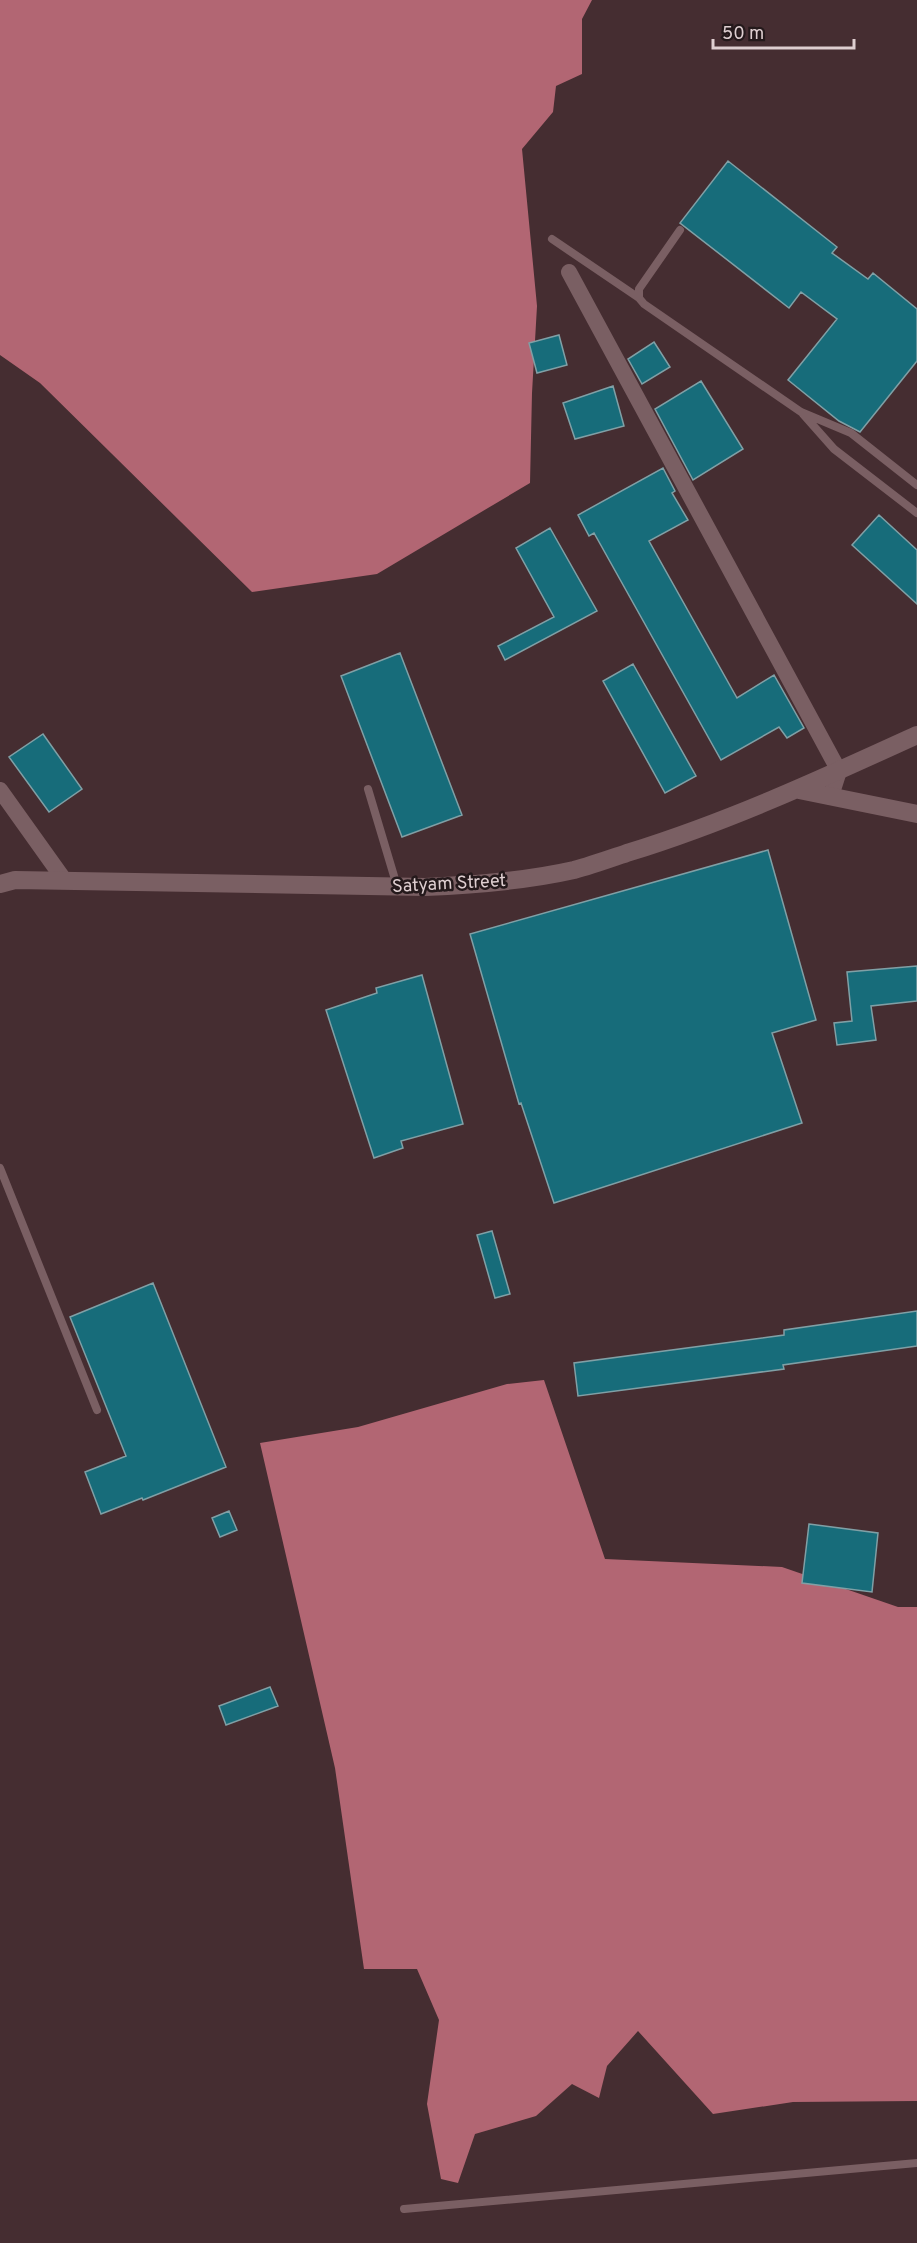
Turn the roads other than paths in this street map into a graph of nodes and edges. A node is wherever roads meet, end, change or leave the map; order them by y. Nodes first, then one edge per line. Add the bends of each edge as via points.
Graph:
1 (680, 230) dead end
2 (552, 239) dead end
3 (569, 272) dead end
4 (639, 298) junction
5 (801, 412) junction
6 (917, 485) edge
7 (917, 513) edge
8 (917, 735) edge
9 (838, 771) junction
10 (368, 789) dead end
11 (0, 790) edge
12 (799, 790) junction
13 (831, 796) junction
14 (917, 814) edge
15 (65, 881) junction
16 (0, 884) edge
17 (397, 886) junction
18 (0, 1168) edge
19 (97, 1410) dead end
20 (917, 2163) edge
21 (404, 2209) dead end

1 - 4 lane via 639,289
2 - 4 lane
3 - 9 street
4 - 5 lane
5 - 6 lane via 851,434
5 - 7 lane via 834,449
8 - 9 street, Satyam Street
9 - 12 street, Satyam Street
9 - 13 street
10 - 17 lane
11 - 15 street
12 - 13 street
12 - 17 street, Satyam Street via 725,820 574,870 482,885
13 - 14 street
15 - 16 street, Satyam Street via 15,880
15 - 17 street, Satyam Street
18 - 19 lane
20 - 21 lane

